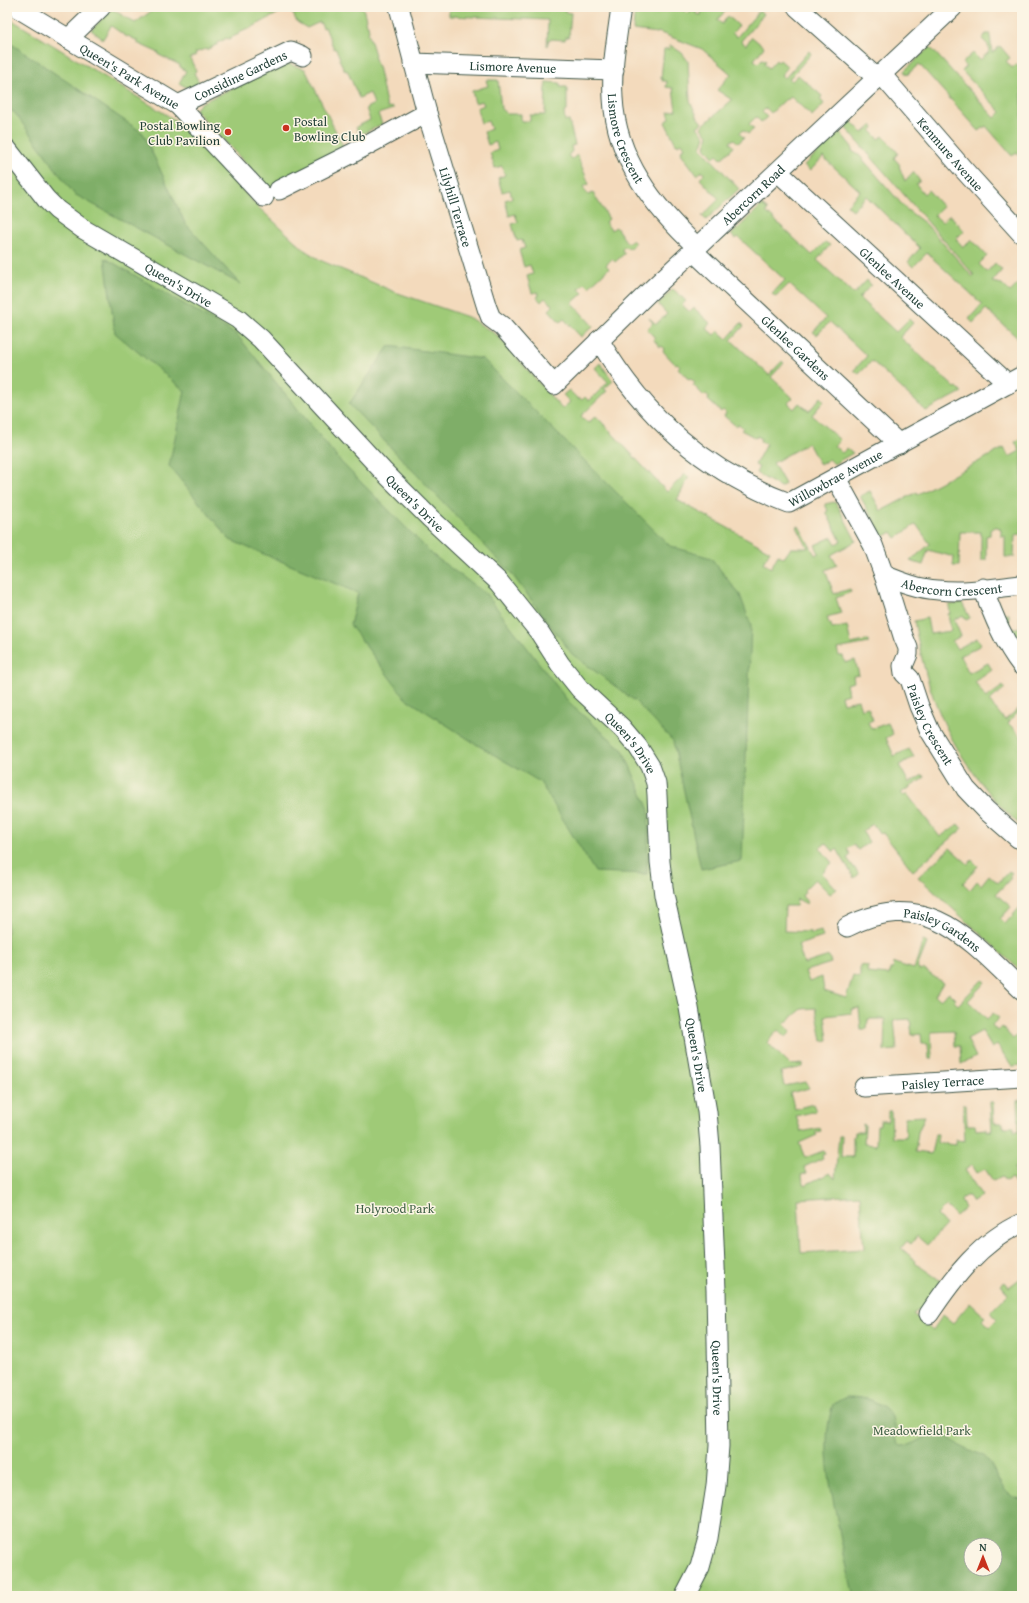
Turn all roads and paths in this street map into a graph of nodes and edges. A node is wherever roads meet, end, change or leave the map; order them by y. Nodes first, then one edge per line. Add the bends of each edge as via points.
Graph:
1 (16, 7) edge
2 (101, 7) edge
3 (399, 7) edge
4 (621, 7) edge
5 (797, 7) edge
6 (954, 7) edge
7 (68, 39) junction
8 (303, 56) dead end
9 (413, 63) junction
10 (614, 70) junction
11 (879, 76) junction
12 (178, 105) junction
13 (427, 113) junction
14 (7, 148) edge
15 (778, 172) junction
16 (1022, 234) edge
17 (695, 249) junction
18 (600, 340) junction
19 (1015, 380) edge
20 (554, 385) joint
21 (899, 444) junction
22 (836, 478) junction
23 (884, 575) junction
24 (1022, 586) edge
25 (983, 588) junction
26 (1022, 666) edge
27 (1022, 839) edge
28 (847, 927) dead end
29 (1022, 990) edge
30 (1022, 1077) edge
31 (864, 1087) dead end
32 (1022, 1223) edge
33 (929, 1314) dead end
34 (686, 1596) edge

1 - 7 street, Queen's Park Avenue
2 - 7 street
3 - 9 street, Lilyhill Terrace
4 - 10 street, Lismore Crescent
5 - 11 street, Kenmure Avenue
6 - 11 street, Abercorn Road
7 - 12 street, Queen's Park Avenue
8 - 12 street, Considine Gardens via 291,51
9 - 10 street, Lismore Avenue
9 - 13 street, Lilyhill Terrace
10 - 17 street, Lismore Crescent via 613,98 616,123 631,166 656,204
11 - 15 street, Abercorn Road
11 - 16 street, Kenmure Avenue
12 - 13 street, Queen's Park Avenue via 271,194
13 - 20 street, Lilyhill Terrace via 491,318 502,326
14 - 34 street, Queen's Drive via 46,200 62,214 127,256 238,319 261,339 383,472 499,582 580,689 622,728 650,766 656,783 664,895 689,1008 707,1112 710,1146 719,1446 708,1538 700,1567
15 - 17 street, Abercorn Road
15 - 19 street, Glenlee Avenue
17 - 18 street, Abercorn Road
17 - 21 street, Glenlee Gardens
18 - 20 street, Abercorn Road
18 - 22 street, Willowbrae Avenue via 624,379 655,417 691,449 735,478 789,503
19 - 21 street, Willowbrae Avenue
21 - 22 street, Willowbrae Avenue
22 - 23 street, Paisley Crescent via 873,545
23 - 25 street, Abercorn Crescent via 917,587 937,590
23 - 27 street, Paisley Crescent via 908,648 904,672 910,679 930,731 966,789
24 - 25 street, Abercorn Crescent
25 - 26 street via 991,612
28 - 29 street, Paisley Gardens via 865,919 892,914 921,915 939,921 969,940
30 - 31 street, Paisley Terrace
32 - 33 street via 1001,1234 933,1293

